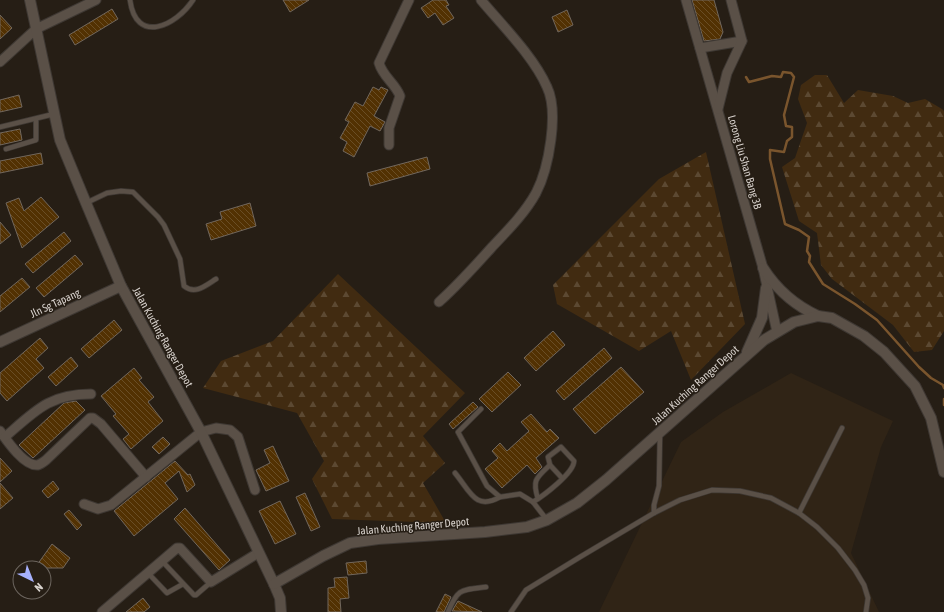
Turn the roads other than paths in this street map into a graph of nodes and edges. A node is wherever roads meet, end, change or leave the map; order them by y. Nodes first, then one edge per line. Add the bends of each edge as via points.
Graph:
1 (30, 0) edge
2 (96, 0) edge
3 (130, 0) edge
4 (193, 0) edge
5 (409, 0) edge
6 (481, 0) edge
7 (686, 0) edge
8 (730, 0) edge
9 (36, 29) junction
10 (742, 41) junction
11 (700, 48) junction
12 (0, 62) edge
13 (718, 110) junction
14 (54, 114) junction
15 (36, 119) junction
16 (0, 127) edge
17 (388, 145) dead end
18 (6, 150) dead end
19 (86, 203) junction
20 (763, 268) junction
21 (216, 279) dead end
22 (121, 286) junction
23 (766, 288) junction
24 (439, 302) dead end
25 (818, 316) junction
26 (777, 332) junction
27 (0, 342) edge
28 (744, 357) junction
29 (91, 394) dead end
30 (481, 409) dead end
31 (842, 428) dead end
32 (201, 432) junction
33 (660, 432) junction
34 (2, 434) edge
35 (550, 465) junction
36 (944, 472) edge
37 (455, 473) dead end
38 (146, 477) junction
39 (562, 478) junction
40 (255, 490) dead end
41 (500, 497) junction
42 (538, 499) junction
43 (533, 502) junction
44 (84, 504) dead end
45 (654, 513) junction
46 (799, 513) junction
47 (547, 520) junction
48 (258, 553) junction
49 (162, 561) junction
50 (148, 572) junction
51 (211, 582) junction
52 (183, 584) junction
53 (274, 584) junction
54 (486, 587) dead end
55 (102, 612) edge
56 (281, 612) edge
57 (448, 612) edge
58 (511, 612) edge
59 (866, 612) edge

1 - 9 street, Jalan Kuching Ranger Depot
2 - 9 street
3 - 4 lane via 131,11 142,26 148,28 156,28 173,19
5 - 17 street via 379,64 400,96 389,128
6 - 24 street via 542,77 551,100 553,128 547,160 536,192 513,224 464,279
7 - 11 street, Lorong Liu Shan Bang 3B
8 - 10 street
9 - 12 street
9 - 14 street, Jalan Kuching Ranger Depot
10 - 11 street
10 - 13 street via 727,73
11 - 13 street, Lorong Liu Shan Bang 3B
13 - 20 street, Lorong Liu Shan Bang 3B
14 - 15 lane
14 - 19 street, Jalan Kuching Ranger Depot via 60,140
15 - 16 lane
15 - 18 lane via 36,140
19 - 21 lane via 107,193 134,192 164,225 180,259 184,286 198,290
19 - 22 street, Jalan Kuching Ranger Depot
20 - 23 street, Lorong Liu Shan Bang 3B
20 - 25 street via 770,280 787,297 801,308
22 - 27 street, Jln Sg Tapang
22 - 32 street, Jalan Kuching Ranger Depot
23 - 26 street, Lorong Liu Shan Bang 3B
23 - 28 street via 762,318
25 - 26 street, Jalan Kuching Ranger Depot via 794,322
25 - 36 street, Jalan Kuching Ranger Depot via 832,318 864,336 884,352 915,386 931,418
26 - 28 street, Jalan Kuching Ranger Depot
28 - 33 street, Jalan Kuching Ranger Depot
29 - 34 street via 67,395 55,399
30 - 41 lane via 458,432 487,486
31 - 46 lane
32 - 38 street
32 - 40 street via 216,428 230,430 238,437
32 - 48 street, Jalan Kuching Ranger Depot
33 - 45 lane via 659,486
33 - 47 street, Jalan Kuching Ranger Depot via 577,503
34 - 38 street via 24,460 38,465 93,418
35 - 39 lane
35 - 39 lane via 548,457 558,447 564,449 574,461 574,465
35 - 42 lane via 535,482
37 - 41 lane via 482,503 490,503
38 - 44 street via 112,505 98,509
39 - 42 lane
41 - 43 lane via 520,494
42 - 43 lane
43 - 47 lane
45 - 46 lane via 680,500 712,490 740,490 765,497
45 - 58 lane via 526,590
46 - 59 lane via 838,548 855,570 868,598
47 - 53 street, Jalan Kuching Ranger Depot via 527,527 350,543
48 - 51 street
48 - 53 street, Jalan Kuching Ranger Depot
49 - 50 street
49 - 51 street via 178,548
49 - 52 lane
50 - 52 lane via 167,594
50 - 55 street
51 - 52 lane via 196,595
53 - 56 street via 280,598
54 - 57 lane via 465,590 456,595

